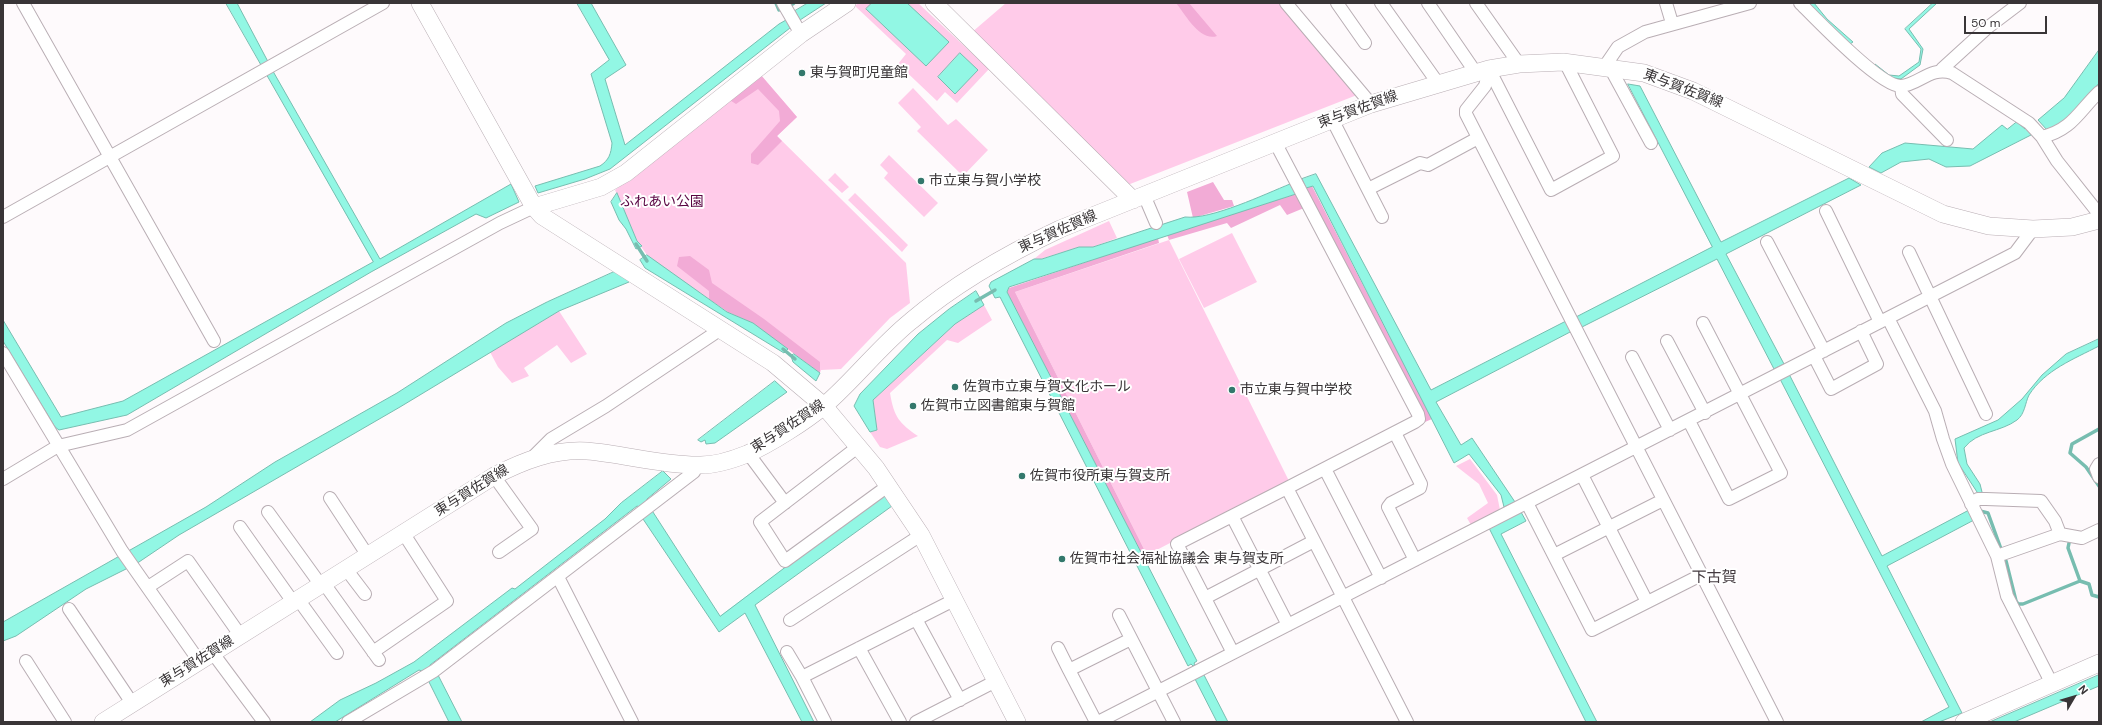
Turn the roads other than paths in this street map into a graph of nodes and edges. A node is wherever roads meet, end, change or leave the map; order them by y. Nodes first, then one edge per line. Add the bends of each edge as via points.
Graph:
1 (23, 3) edge
2 (383, 3) edge
3 (420, 3) edge
4 (783, 3) edge
5 (847, 3) edge
6 (934, 3) edge
7 (1286, 3) edge
8 (1337, 3) edge
9 (1381, 3) edge
10 (1428, 3) edge
11 (1476, 3) edge
12 (1666, 3) edge
13 (1750, 3) edge
14 (1800, 3) edge
15 (2020, 3) edge
16 (1712, 8) edge
17 (1672, 23) junction
18 (801, 34) junction
19 (1365, 43) dead end
20 (1565, 62) junction
21 (1519, 64) junction
22 (1609, 67) junction
23 (1942, 70) junction
24 (1483, 71) junction
25 (1436, 84) junction
26 (1901, 86) junction
27 (2099, 92) edge
28 (1370, 104) junction
29 (1332, 119) junction
30 (2042, 137) junction
31 (1478, 138) junction
32 (1947, 140) dead end
33 (1275, 142) junction
34 (1651, 143) dead end
35 (110, 156) junction
36 (1368, 190) junction
37 (1139, 198) junction
38 (534, 207) junction
39 (1826, 211) dead end
40 (2099, 214) edge
41 (3, 217) edge
42 (1382, 217) dead end
43 (2099, 220) edge
44 (1156, 223) dead end
45 (2033, 229) junction
46 (1767, 242) dead end
47 (1909, 252) dead end
48 (1931, 296) junction
49 (1884, 320) junction
50 (1703, 323) dead end
51 (721, 328) junction
52 (1861, 331) junction
53 (214, 341) dead end
54 (1667, 341) dead end
55 (3, 353) edge
56 (1819, 354) junction
57 (1632, 357) dead end
58 (1741, 394) junction
59 (824, 406) junction
60 (1705, 413) junction
61 (1986, 414) dead end
62 (1689, 421) junction
63 (1670, 430) junction
64 (1395, 433) junction
65 (58, 446) junction
66 (859, 446) junction
67 (1636, 448) junction
68 (748, 454) junction
69 (532, 458) junction
70 (2099, 464) edge
71 (697, 465) junction
72 (1325, 469) junction
73 (1582, 475) junction
74 (494, 476) junction
75 (2099, 477) edge
76 (3, 479) edge
77 (1287, 488) junction
78 (881, 491) dead end
79 (330, 498) dead end
80 (1663, 500) junction
81 (785, 503) junction
82 (1527, 503) junction
83 (1971, 504) junction
84 (268, 512) dead end
85 (1232, 516) junction
86 (240, 527) dead end
87 (1608, 527) junction
88 (2099, 530) edge
89 (404, 534) junction
90 (2060, 534) junction
91 (921, 535) junction
92 (1314, 541) junction
93 (499, 552) dead end
94 (1554, 555) junction
95 (368, 556) junction
96 (1997, 556) junction
97 (1415, 560) junction
98 (346, 569) junction
99 (1260, 570) junction
100 (1701, 575) junction
101 (558, 577) junction
102 (1381, 578) junction
103 (322, 583) junction
104 (148, 588) junction
105 (365, 594) dead end
106 (1343, 597) junction
107 (1205, 598) junction
108 (296, 600) junction
109 (954, 600) junction
110 (1647, 602) junction
111 (69, 609) dead end
112 (1119, 615) dead end
113 (916, 619) junction
114 (790, 620) dead end
115 (1288, 625) junction
116 (240, 635) junction
117 (1131, 639) junction
118 (859, 648) junction
119 (1058, 648) dead end
120 (787, 652) dead end
121 (337, 653) dead end
122 (1233, 653) junction
123 (206, 656) junction
124 (26, 661) dead end
125 (2099, 663) edge
126 (1069, 670) junction
127 (802, 677) junction
128 (996, 681) junction
129 (2052, 684) junction
130 (1158, 691) junction
131 (960, 700) junction
132 (132, 703) junction
133 (120, 717) edge
134 (261, 721) edge
135 (66, 722) edge
136 (103, 722) edge
137 (348, 722) edge
138 (632, 722) edge
139 (825, 722) edge
140 (900, 722) edge
141 (916, 722) edge
142 (1016, 722) edge
143 (1097, 722) edge
144 (1174, 722) edge
145 (1407, 722) edge
146 (1777, 722) edge
147 (1964, 722) edge

1 - 35 street
2 - 35 street
3 - 38 main road
4 - 18 street
5 - 18 main road
6 - 37 main road
7 - 28 street
8 - 19 street
9 - 25 street
10 - 24 street
11 - 21 street
12 - 17 street
13 - 16 street
14 - 26 street via 1833,37 1881,78 1888,83
15 - 23 street via 1987,28
16 - 17 street
17 - 22 street via 1645,32 1618,47
18 - 38 main road via 626,174 600,187
20 - 21 main road, 東与賀佐賀線
20 - 22 main road, 東与賀佐賀線
20 - 24 street via 1613,156 1551,190
21 - 24 main road, 東与賀佐賀線
22 - 34 street
22 - 45 main road, 東与賀佐賀線 via 1644,73 1693,91 1943,214 1990,226
23 - 26 street
23 - 30 street via 1952,73 2029,123
24 - 25 main road, 東与賀佐賀線
24 - 31 street via 1485,86 1466,110
25 - 28 main road, 東与賀佐賀線
26 - 32 street via 1902,94
27 - 30 street via 2076,119 2051,135
28 - 29 main road, 東与賀佐賀線
29 - 33 main road, 東与賀佐賀線
29 - 36 street
30 - 40 street via 2057,161
31 - 36 street via 1428,165 1420,163
31 - 67 street
33 - 37 main road, 東与賀佐賀線
33 - 64 street via 1418,414 1419,419
35 - 41 street
35 - 53 street
36 - 42 street
37 - 44 street
37 - 59 main road, 東与賀佐賀線 via 1025,246 951,290 909,322
38 - 51 main road via 560,228
38 - 65 street via 500,223 127,430
39 - 49 street
43 - 45 main road, 東与賀佐賀線 via 2072,227
45 - 48 street via 2015,253
46 - 56 street
47 - 48 street
48 - 49 street
48 - 61 street via 1934,309
49 - 52 street
49 - 83 street via 1936,411 1943,441
50 - 58 street
51 - 59 main road via 773,363
51 - 69 street via 606,406 551,439
52 - 56 street
52 - 56 street via 1877,364 1831,389
54 - 60 street
55 - 65 street
56 - 58 street
57 - 63 street
58 - 60 street
58 - 62 street via 1781,473 1729,499
59 - 66 main road
59 - 68 main road, 東与賀佐賀線
60 - 62 street
62 - 63 street
63 - 67 street
64 - 72 street
64 - 97 street via 1421,484 1420,488 1388,507
65 - 76 street
65 - 104 street via 122,551
66 - 81 street
66 - 91 main road
67 - 73 street
67 - 80 street
68 - 71 main road, 東与賀佐賀線
68 - 81 street
69 - 71 main road, 東与賀佐賀線 via 562,452 586,451
69 - 74 main road, 東与賀佐賀線
70 - 75 street via 2096,469
71 - 101 street via 694,472
72 - 77 street
72 - 102 street
73 - 82 street
73 - 87 street
74 - 89 main road, 東与賀佐賀線
74 - 93 street via 532,529
77 - 85 street
77 - 92 street
78 - 81 street via 785,561 760,522
79 - 95 street
80 - 87 street
80 - 100 street
82 - 94 street
82 - 97 street
83 - 90 street via 1978,499 1986,498 2041,501 2056,521
83 - 96 street
84 - 103 street
85 - 99 street
85 - 107 street via 1177,544
86 - 108 street
87 - 94 street
87 - 110 street
88 - 90 street via 2082,538
89 - 95 main road, 東与賀佐賀線
89 - 103 street via 447,601 376,656
90 - 96 street
91 - 109 main road
91 - 114 street
92 - 99 street
92 - 106 street
94 - 110 street via 1592,630
95 - 98 main road, 東与賀佐賀線
96 - 129 street via 2007,596
97 - 102 street
98 - 103 main road, 東与賀佐賀線
98 - 105 street
99 - 107 street
99 - 115 street
100 - 110 street
100 - 146 street
101 - 137 street via 430,673
101 - 138 street
102 - 106 street
103 - 108 main road, 東与賀佐賀線
104 - 116 street via 188,562
104 - 123 street
106 - 115 street
106 - 145 street
107 - 122 street
108 - 116 main road, 東与賀佐賀線
108 - 121 street
109 - 113 street
109 - 128 main road
111 - 132 street
112 - 117 street
113 - 118 street
113 - 131 street
115 - 122 street
116 - 123 main road, 東与賀佐賀線
117 - 126 street
117 - 130 street
118 - 127 street
118 - 140 street
119 - 126 street
120 - 127 street
122 - 130 street
123 - 132 main road, 東与賀佐賀線
123 - 134 street
124 - 135 street
125 - 129 main road
126 - 143 street
127 - 139 street
128 - 131 street
128 - 142 main road
129 - 147 main road
130 - 143 street
130 - 144 street
131 - 141 street
132 - 133 main road, 東与賀佐賀線
133 - 136 main road, 東与賀佐賀線

